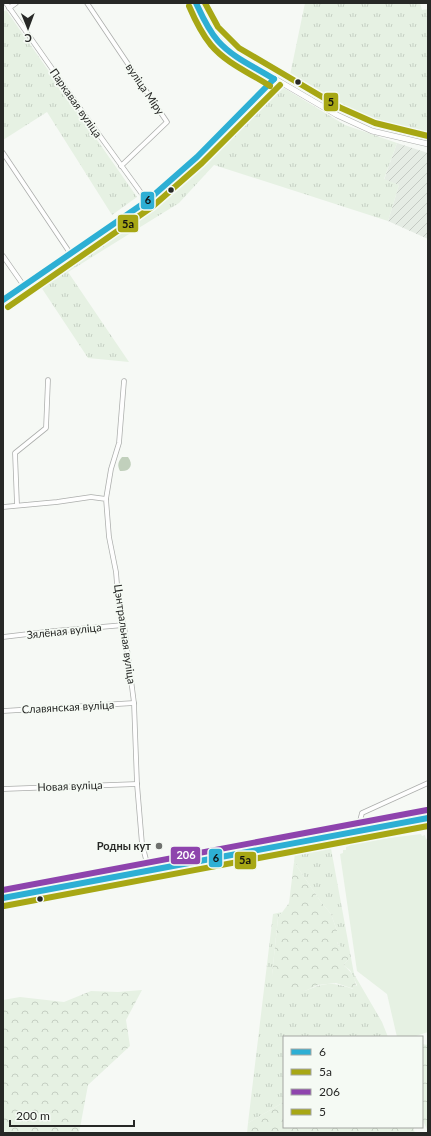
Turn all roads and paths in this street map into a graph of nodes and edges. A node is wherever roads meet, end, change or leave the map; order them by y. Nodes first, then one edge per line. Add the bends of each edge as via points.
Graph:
1 (6, 3) edge
2 (16, 3) edge
3 (88, 3) edge
4 (196, 3) edge
5 (9, 8) junction
6 (274, 79) junction
7 (428, 144) edge
8 (4, 154) edge
9 (121, 166) junction
10 (147, 201) junction
11 (70, 253) junction
12 (3, 256) edge
13 (24, 286) junction
14 (3, 300) edge
15 (48, 380) dead end
16 (124, 381) dead end
17 (106, 499) junction
18 (17, 505) junction
19 (3, 507) edge
20 (124, 625) junction
21 (3, 637) edge
22 (134, 703) junction
23 (3, 711) edge
24 (428, 783) edge
25 (137, 784) junction
26 (3, 789) edge
27 (428, 818) edge
28 (361, 830) junction
29 (149, 871) junction
30 (3, 898) edge

1 - 5 street, Паркавая вуліца
2 - 5 street
3 - 9 street, вуліца Міру via 167,122
4 - 6 street via 204,21 221,44 234,55
5 - 9 street, Паркавая вуліца
6 - 7 street via 337,115 372,131
6 - 10 street via 185,169
8 - 11 street
9 - 10 street, Паркавая вуліца
10 - 11 street
11 - 13 street
12 - 13 street
13 - 14 street
15 - 18 street via 46,428 15,453
16 - 17 street, Цэнтральная вуліца via 119,443
17 - 18 street via 91,497
17 - 20 street, Цэнтральная вуліца via 119,609
18 - 19 street
20 - 21 street, Зялёная вуліца
20 - 22 street, Цэнтральная вуліца
22 - 23 street, Славянская вуліца
22 - 25 street, Цэнтральная вуліца
24 - 28 street via 362,813
25 - 26 street, Новая вуліца
25 - 29 street, Цэнтральная вуліца via 142,844
27 - 28 main road
28 - 29 main road
29 - 30 main road

